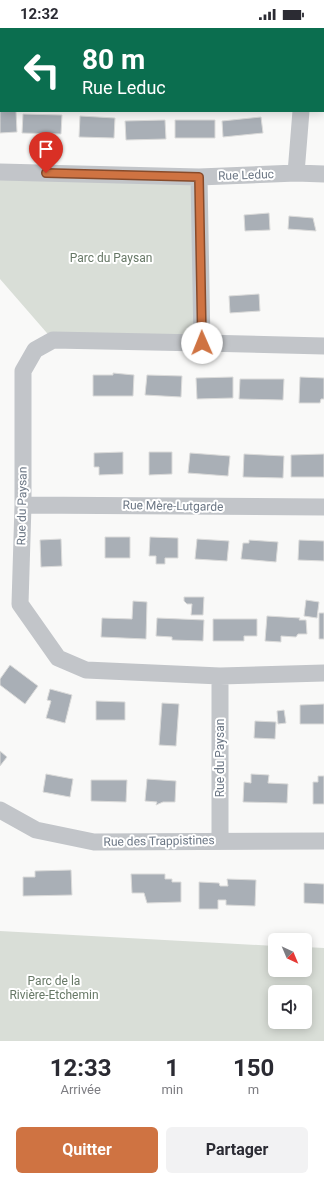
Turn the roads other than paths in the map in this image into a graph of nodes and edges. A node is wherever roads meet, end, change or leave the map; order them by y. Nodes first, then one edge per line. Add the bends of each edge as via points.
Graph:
1 (301, 112) edge
2 (0, 172) edge
3 (296, 173) junction
4 (324, 174) edge
5 (199, 177) junction
6 (202, 343) junction
7 (324, 346) edge
8 (23, 504) junction
9 (324, 507) edge
10 (324, 673) edge
11 (220, 676) junction
12 (0, 810) edge
13 (220, 840) junction
14 (324, 841) edge

1 - 3 street
2 - 5 street, Rue Leduc
3 - 4 street, Rue Leduc
3 - 5 street, Rue Leduc
5 - 6 street
6 - 7 street, Rue du Paysan
6 - 8 street, Rue du Paysan via 53,340 35,350 23,371
8 - 9 street, Rue Mère-Lutgarde
8 - 11 street, Rue du Paysan via 20,604 58,658 86,670
10 - 11 street, Rue du Paysan
11 - 13 street, Rue du Paysan
12 - 13 street, Rue des Trappistines via 36,830 94,842
13 - 14 street, Rue des Trappistines

